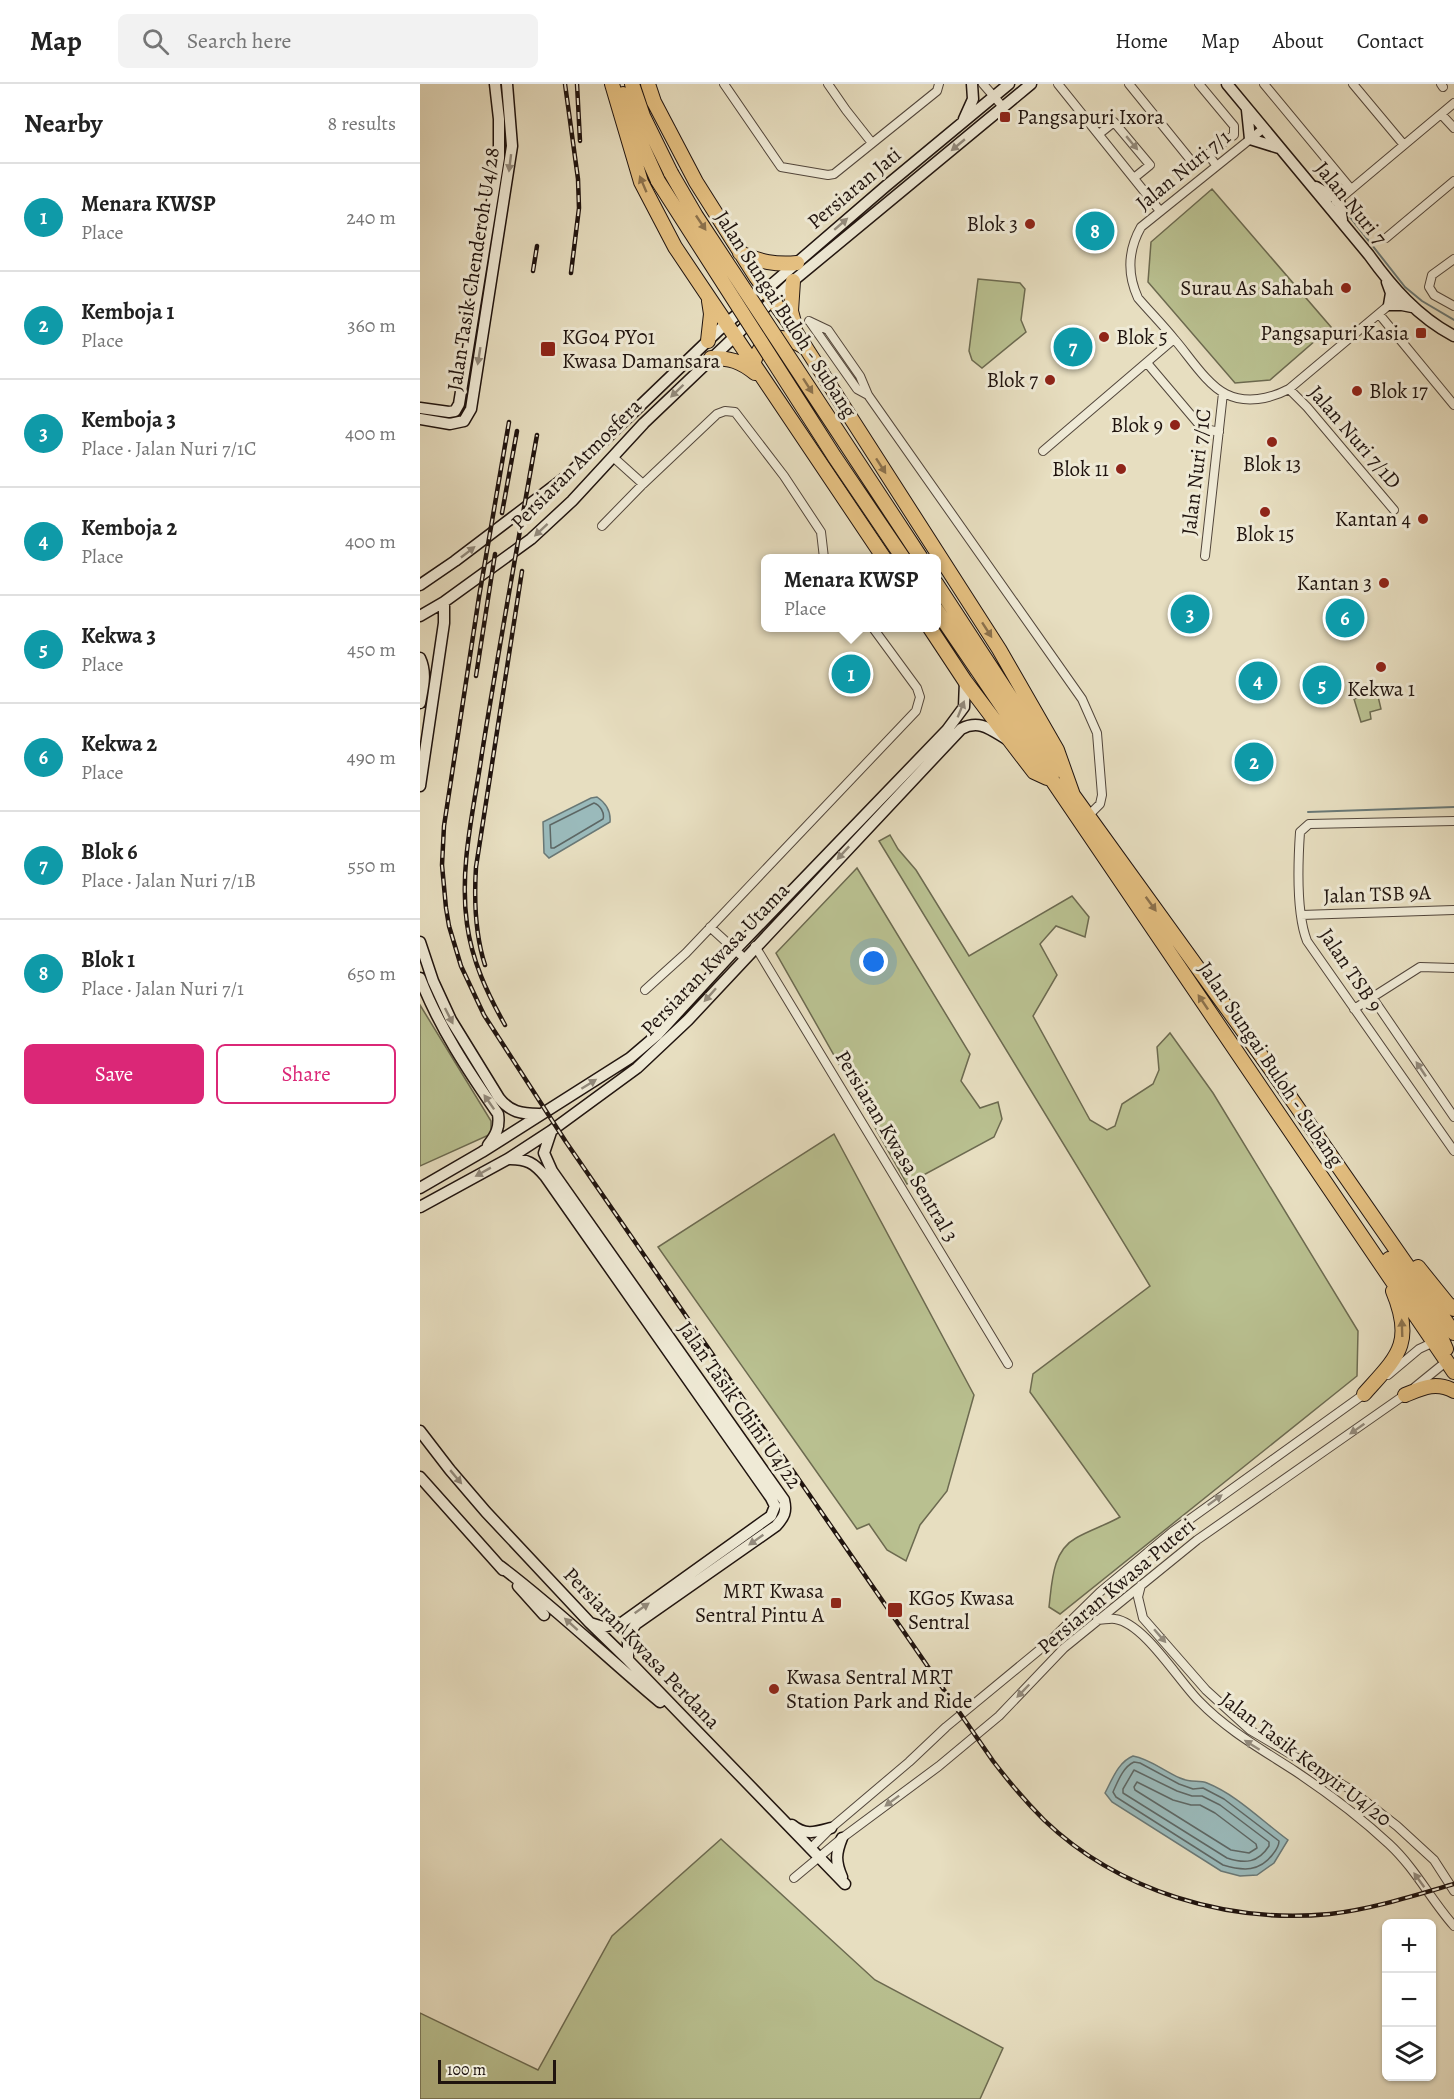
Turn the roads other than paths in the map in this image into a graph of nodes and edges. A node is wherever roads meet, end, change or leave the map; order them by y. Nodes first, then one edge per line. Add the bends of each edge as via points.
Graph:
1 (495, 84) edge
2 (507, 84) edge
3 (612, 84) edge
4 (620, 84) edge
5 (632, 84) edge
6 (648, 84) edge
7 (725, 84) edge
8 (828, 84) edge
9 (939, 84) edge
10 (972, 84) edge
11 (983, 84) edge
12 (1009, 84) edge
13 (1031, 84) edge
14 (1058, 84) edge
15 (1227, 84) edge
16 (1353, 84) edge
17 (1266, 85) edge
18 (1131, 86) edge
19 (1201, 86) edge
20 (994, 96) junction
21 (1454, 103) edge
22 (1246, 107) junction
23 (1003, 108) junction
24 (1441, 114) junction
25 (961, 124) junction
26 (1264, 128) junction
27 (1454, 128) edge
28 (1099, 134) junction
29 (1250, 139) junction
30 (873, 143) junction
31 (1404, 145) junction
32 (1282, 150) junction
33 (1208, 154) junction
34 (1216, 165) junction
35 (1134, 178) junction
36 (1308, 181) junction
37 (1454, 181) edge
38 (1351, 189) junction
39 (1339, 200) junction
40 (1330, 207) junction
41 (1160, 211) junction
42 (1343, 223) junction
43 (1386, 238) dead end
44 (741, 253) junction
45 (1454, 259) edge
46 (797, 263) junction
47 (1387, 279) junction
48 (794, 281) junction
49 (705, 292) junction
50 (769, 295) junction
51 (1401, 295) junction
52 (1389, 305) junction
53 (1454, 306) edge
54 (1416, 308) junction
55 (1379, 314) junction
56 (726, 324) junction
57 (797, 334) junction
58 (735, 336) junction
59 (1454, 336) edge
60 (1174, 339) junction
61 (708, 341) junction
62 (806, 348) junction
63 (711, 358) junction
64 (1147, 363) junction
65 (753, 364) junction
66 (765, 381) junction
67 (1289, 389) junction
68 (1223, 393) junction
69 (868, 395) junction
70 (1454, 405) edge
71 (420, 408) edge
72 (455, 411) junction
73 (420, 419) edge
74 (464, 422) junction
75 (1219, 432) junction
76 (1043, 451) dead end
77 (613, 457) junction
78 (643, 484) junction
79 (1394, 510) dead end
80 (602, 526) dead end
81 (824, 554) edge
82 (881, 554) edge
83 (900, 554) edge
84 (918, 554) edge
85 (938, 554) edge
86 (1205, 556) dead end
87 (941, 559) edge
88 (420, 585) edge
89 (941, 591) edge
90 (444, 602) junction
91 (420, 616) edge
92 (941, 616) edge
93 (877, 632) edge
94 (933, 632) edge
95 (420, 658) edge
96 (965, 681) junction
97 (420, 703) edge
98 (1032, 741) junction
99 (1011, 742) junction
100 (1051, 781) junction
101 (420, 786) edge
102 (1073, 795) junction
103 (1088, 816) junction
104 (1454, 821) edge
105 (1454, 910) edge
106 (1300, 915) junction
107 (710, 927) junction
108 (420, 942) edge
109 (755, 946) junction
110 (735, 950) junction
111 (744, 958) junction
112 (1454, 968) edge
113 (420, 978) edge
114 (645, 990) dead end
115 (1372, 997) junction
116 (1354, 1009) junction
117 (1228, 1011) junction
118 (539, 1114) junction
119 (1454, 1117) edge
120 (551, 1131) junction
121 (1454, 1151) edge
122 (482, 1152) junction
123 (508, 1159) junction
124 (420, 1188) edge
125 (1359, 1198) junction
126 (420, 1208) edge
127 (1385, 1270) junction
128 (1454, 1309) edge
129 (1454, 1333) edge
130 (1434, 1342) junction
131 (1008, 1364) dead end
132 (1450, 1367) edge
133 (1454, 1391) edge
134 (1364, 1394) junction
135 (1405, 1395) junction
136 (420, 1431) edge
137 (420, 1477) edge
138 (775, 1506) junction
139 (787, 1509) junction
140 (500, 1566) junction
141 (1141, 1585) junction
142 (544, 1615) dead end
143 (1097, 1620) junction
144 (590, 1623) junction
145 (628, 1660) junction
146 (695, 1731) junction
147 (772, 1810) junction
148 (831, 1828) junction
149 (842, 1838) junction
150 (810, 1849) junction
151 (818, 1857) junction
152 (794, 1878) dead end
153 (1454, 1891) edge
154 (1454, 1926) edge

1 - 72 street, Jalan Tasik Chenderoh U4/28 via 499,158
2 -> 74 street, Jalan Tasik Chenderoh U4/28 via 512,136 508,176 471,409
49 -> 3 highway via 675,247 641,182
4 - 83 highway, Jalan Sungai Buloh - Subang, bridge via 658,181
5 -> 84 highway, Jalan Sungai Buloh - Subang, bridge via 648,126 696,216
6 - 44 highway, Jalan Sungai Buloh - Subang via 696,182
7 - 30 street via 785,169 834,174
8 - 30 street
9 - 30 street via 937,91
10 - 25 street via 973,99
11 - 20 street
12 - 20 street, Persiaran Jati
13 - 23 street, Persiaran Jati
14 - 28 street
15 - 22 street, Jalan Nuri 7
16 - 31 street
17 - 38 street
18 - 33 street via 1193,163
19 - 33 street via 1234,126 1234,135
20 - 23 street
20 - 25 street, Persiaran Jati
21 - 24 street
22 - 26 street, Jalan Nuri 7
22 - 29 street
23 -> 48 street, Persiaran Jati
24 - 27 street
24 - 31 street
46 -> 25 street, Persiaran Jati
26 - 29 street, Jalan Nuri 7/1
26 - 32 street, Jalan Nuri 7
28 - 35 street
28 -> 35 street via 1114,122 1150,165
29 - 32 street
29 - 34 street, Jalan Nuri 7/1
31 - 38 street
32 - 36 street, Jalan Nuri 7
33 - 34 street
34 - 41 street, Jalan Nuri 7/1
35 - 41 street
36 - 39 street
36 - 40 street, Jalan Nuri 7
37 - 43 street
38 - 39 street
39 - 40 street
39 - 42 street
40 - 42 street, Jalan Nuri 7
41 - 60 street, Jalan Nuri 7/1 via 1141,227 1132,245 1131,284 1138,298
42 - 47 street, Jalan Nuri 7
44 - 46 highway via 763,262
44 - 49 highway via 731,284
44 - 50 highway, Jalan Sungai Buloh - Subang
45 - 53 street via 1432,275 1429,287 1434,296
46 - 50 street, Persiaran Jati
47 - 51 street, Jalan Nuri 7
47 - 52 street
48 - 50 street, Persiaran Jati
48 - 57 highway, Jalan Sungai Buloh - Subang via 791,311
49 - 56 highway
49 - 61 highway via 711,314
50 - 56 street, Persiaran Jati
50 - 57 highway, Jalan Sungai Buloh - Subang
50 - 58 street, Persiaran Atmosfera
51 - 52 street
51 - 54 street, Jalan Nuri 7
52 - 54 street
52 - 55 street
54 - 59 street, Jalan Nuri 7
55 - 67 street
55 - 70 street
56 - 58 highway
56 - 61 street, Persiaran Atmosfera
57 - 62 highway, Jalan Sungai Buloh - Subang
58 - 63 street, Persiaran Atmosfera
58 - 65 highway
60 - 64 street
60 - 68 street, Jalan Nuri 7/1
88 -> 61 street, Persiaran Atmosfera via 567,476
62 - 65 highway via 783,337 774,338 758,349
62 -> 85 highway, Jalan Sungai Buloh - Subang
63 - 66 highway via 738,360
63 -> 77 street, Persiaran Atmosfera
64 - 75 street via 1202,428
64 - 76 street
65 - 66 highway
66 - 82 highway
67 - 68 street via 1254,399
67 - 79 street, Jalan Nuri 7/1D
68 - 75 street, Jalan Nuri 7/1C
69 - 69 street via 860,376 828,330 809,321 857,389
69 - 103 street via 1087,708 1097,733 1101,795 1100,804
71 - 72 street
72 - 74 street
73 - 74 street
75 - 86 street, Jalan Nuri 7/1C
77 - 78 street
77 -> 90 street, Persiaran Atmosfera via 531,539
78 - 80 street
78 - 81 street via 717,414 735,412 821,531
87 -> 102 highway, Jalan Sungai Buloh - Subang via 1057,750
89 - 98 highway, Jalan Sungai Buloh - Subang
90 - 91 street, Persiaran Atmosfera
90 - 101 street
92 - 98 highway, Jalan Sungai Buloh - Subang
93 - 107 street via 916,688 920,697 916,711
94 - 96 highway, Jalan Sungai Buloh - Subang
95 - 97 street via 425,679
96 - 99 highway, Jalan Sungai Buloh - Subang
110 -> 96 street, Persiaran Kwasa Utama via 947,730 964,707
98 - 100 highway, Jalan Sungai Buloh - Subang
98 - 102 highway, Jalan Sungai Buloh - Subang
99 - 100 highway, Jalan Sungai Buloh - Subang via 1034,772
99 -> 109 street, Persiaran Kwasa Utama via 984,725 961,729
127 -> 100 highway, Jalan Sungai Buloh - Subang
102 - 103 highway, Jalan Sungai Buloh - Subang
103 -> 117 highway, Jalan Sungai Buloh - Subang
104 - 106 street, Jalan TSB 9 via 1309,824 1300,832
105 - 106 street, Jalan TSB 9A
106 - 116 street, Jalan TSB 9 via 1307,941
107 - 110 street
107 - 114 street
108 -> 118 street via 451,1020 499,1098 516,1112
109 - 111 street, Persiaran Kwasa Utama
109 - 131 street, Persiaran Kwasa Sentral 3
110 - 111 street
118 -> 110 street, Persiaran Kwasa Utama via 630,1058 657,1035
111 -> 120 street, Persiaran Kwasa Utama via 688,1020 637,1068
112 - 115 street via 1420,968
122 -> 113 street via 496,1135 498,1114 432,1007
115 - 116 street
119 -> 115 street
116 - 121 street, Jalan TSB 9
117 - 125 highway, Jalan Sungai Buloh - Subang
117 - 132 highway via 1230,1023 1436,1326
118 - 122 street, Persiaran Kwasa Utama
120 - 123 street, Persiaran Kwasa Utama
120 - 139 street, Jalan Tasik Chini U4/22 via 544,1153 552,1170
122 - 124 street, Persiaran Kwasa Utama
123 -> 126 street, Persiaran Kwasa Utama
123 - 138 street, Jalan Tasik Chini U4/22 via 532,1162 545,1176
125 - 128 highway via 1371,1204
125 - 129 highway, Jalan Sungai Buloh - Subang
127 - 130 highway, Jalan Sungai Buloh - Subang
134 -> 127 highway via 1401,1347 1400,1310
130 - 132 highway, Jalan Sungai Buloh - Subang
130 - 134 street, Persiaran Kwasa Puteri via 1419,1349
132 - 135 street, Persiaran Kwasa Puteri
133 - 135 highway via 1429,1385
148 -> 134 street, Persiaran Kwasa Puteri via 1172,1532
135 -> 141 street, Persiaran Kwasa Puteri via 1197,1540
136 -> 144 street, Persiaran Kwasa Perdana via 486,1512
137 - 140 street
138 - 139 street
144 -> 138 street, Jalan Tasik Chini U4/22 via 603,1626 623,1622 771,1516
139 -> 145 street, Jalan Tasik Chini U4/22 via 776,1526 636,1624 628,1635
140 - 142 street
146 -> 140 street
141 - 143 street, Persiaran Kwasa Puteri
141 -> 153 street, Jalan Tasik Kenyir U4/20 via 1138,1597 1143,1618 1214,1698 1250,1730 1348,1788 1397,1826 1434,1860
143 -> 149 street, Persiaran Kwasa Puteri via 1064,1648 999,1716
154 -> 143 street, Jalan Tasik Kenyir U4/20 via 1418,1876 1356,1814 1223,1723 1199,1701 1143,1634 1114,1618
144 - 145 street, Persiaran Kwasa Perdana
145 - 146 street, Persiaran Kwasa Perdana
146 - 147 street, Persiaran Kwasa Perdana
147 - 148 street via 798,1830 811,1833
147 - 150 street, Persiaran Kwasa Perdana
148 - 150 street, Persiaran Kwasa Puteri
149 - 151 street, Persiaran Kwasa Puteri
149 - 151 street, Persiaran Kwasa Perdana via 836,1853 845,1884
150 - 151 street, Persiaran Kwasa Perdana
151 - 152 street, Persiaran Kwasa Puteri

